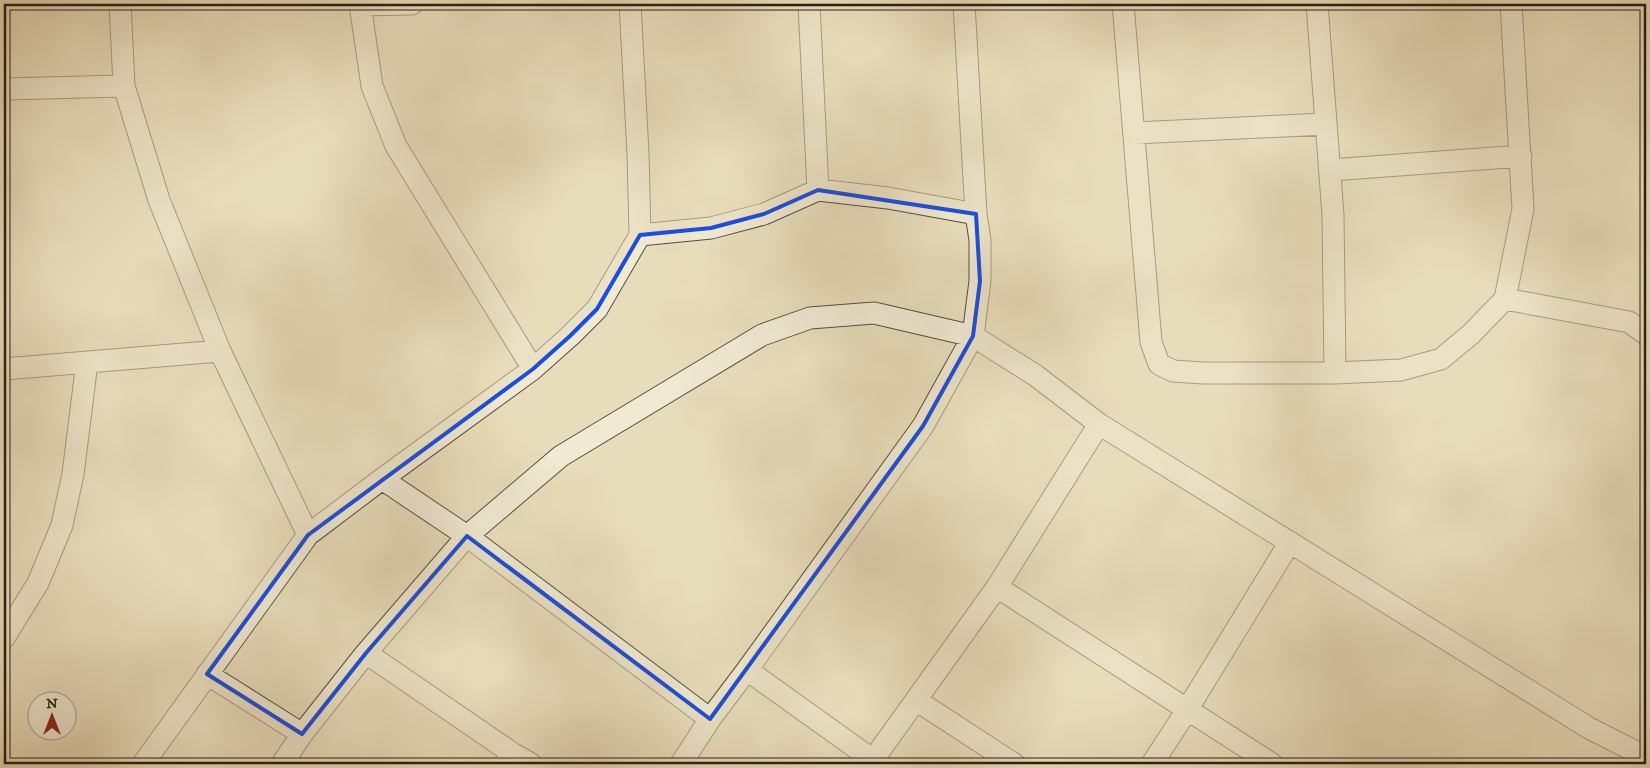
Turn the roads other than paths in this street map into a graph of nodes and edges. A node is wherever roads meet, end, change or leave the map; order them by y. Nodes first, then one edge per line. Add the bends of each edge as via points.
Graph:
1 (120, 4) edge
2 (412, 4) edge
3 (630, 4) edge
4 (809, 4) edge
5 (964, 4) edge
6 (1124, 4) edge
7 (1317, 4) edge
8 (1511, 4) edge
9 (360, 5) edge
10 (124, 86) junction
11 (4, 89) edge
12 (1326, 124) junction
13 (1134, 133) junction
14 (1521, 156) junction
15 (1331, 170) junction
16 (818, 190) junction
17 (976, 214) junction
18 (640, 235) junction
19 (1505, 298) junction
20 (1646, 334) edge
21 (973, 336) junction
22 (220, 352) junction
23 (87, 362) junction
24 (4, 368) edge
25 (533, 369) junction
26 (1335, 373) junction
27 (1099, 424) junction
28 (382, 479) junction
29 (308, 535) junction
30 (467, 536) junction
31 (1290, 542) junction
32 (997, 587) junction
33 (4, 638) edge
34 (366, 653) junction
35 (747, 670) junction
36 (207, 674) junction
37 (916, 700) junction
38 (1187, 710) junction
39 (710, 719) junction
40 (302, 734) junction
41 (1646, 757) edge
42 (509, 758) edge
43 (872, 762) edge
44 (143, 764) edge
45 (282, 764) edge
46 (531, 764) edge
47 (681, 764) edge
48 (1014, 764) edge
49 (1152, 764) edge
50 (1272, 764) edge

1 - 10 street
2 - 9 street
3 - 18 street
4 - 16 street
5 - 17 street
6 - 13 street
7 - 12 street
8 - 14 street
9 - 25 street via 372,86 396,146
10 - 11 street
10 - 22 street via 159,200
12 - 13 street
12 - 15 street
13 - 26 street via 1151,342 1159,364 1173,371 1203,373
14 - 15 street
14 - 19 street via 1523,209
15 - 26 street
16 - 17 street via 888,198
16 - 18 street via 764,214 711,228
17 - 21 street via 980,282
18 - 25 street via 598,309
19 - 20 street via 1629,322
19 - 26 street via 1471,334 1441,359 1401,370
21 - 27 street via 1035,375
21 - 30 street via 874,314 810,318 762,335 561,456
21 - 35 street via 922,426
22 - 23 street
22 - 29 street
23 - 24 street
23 - 33 street via 73,474 62,525 38,583
25 - 28 street
27 - 31 street
27 - 32 street
28 - 29 street
28 - 30 street
29 - 36 street
30 - 34 street
30 - 39 street
31 - 38 street
31 - 41 street via 1589,728
32 - 37 street
32 - 38 street
34 - 40 street
34 - 42 street
35 - 39 street
35 - 43 street
36 - 40 street
36 - 44 street
37 - 43 street
37 - 48 street
38 - 49 street
38 - 50 street
39 - 47 street
40 - 45 street
42 - 46 street

